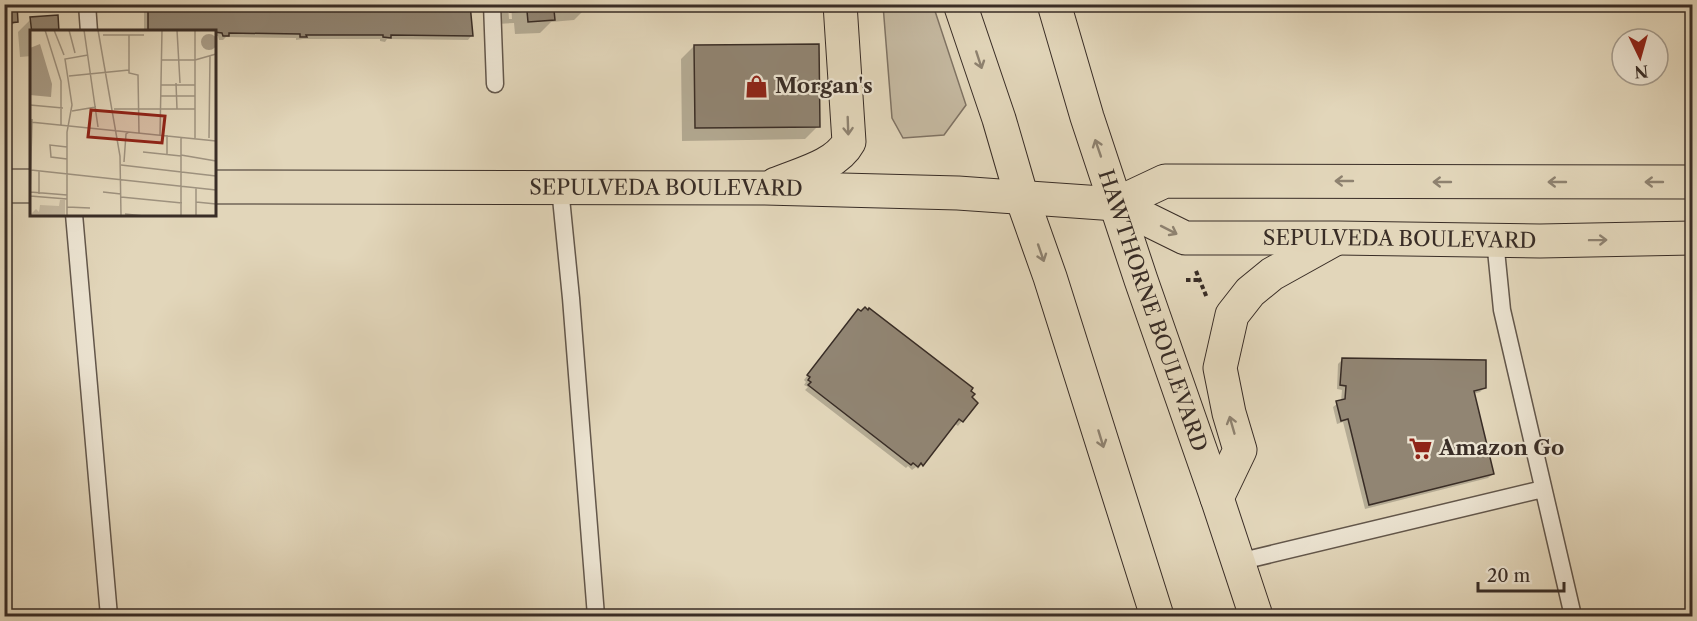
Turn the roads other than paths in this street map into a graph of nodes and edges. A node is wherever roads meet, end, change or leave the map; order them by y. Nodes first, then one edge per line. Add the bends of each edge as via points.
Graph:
1 (87, 4) edge
2 (492, 4) edge
3 (840, 4) edge
4 (960, 4) edge
5 (1054, 4) edge
6 (89, 30) edge
7 (495, 84) dead end
8 (1692, 182) edge
9 (4, 186) edge
10 (30, 186) edge
11 (216, 187) edge
12 (560, 188) junction
13 (765, 188) junction
14 (1022, 198) junction
15 (1116, 204) junction
16 (74, 216) edge
17 (1338, 237) junction
18 (1692, 238) edge
19 (1495, 240) junction
20 (1543, 489) junction
21 (1217, 498) junction
22 (1238, 562) junction
23 (110, 616) edge
24 (596, 616) edge
25 (1157, 616) edge
26 (1256, 616) edge
27 (1574, 616) edge

1 - 6 lane
2 - 7 lane
3 -> 13 main road via 849,142 843,152 829,161
4 -> 14 main road
15 -> 5 main road, HAWTHORNE BOULEVARD
8 -> 15 main road, SEPULVEDA BOULEVARD via 1165,181
9 - 10 main road
11 - 12 main road, SEPULVEDA BOULEVARD
12 - 13 main road, SEPULVEDA BOULEVARD
12 - 24 lane
13 - 14 main road, SEPULVEDA BOULEVARD
14 - 15 main road, SEPULVEDA BOULEVARD
14 -> 25 main road
15 -> 17 main road, SEPULVEDA BOULEVARD via 1185,238
15 - 21 main road, HAWTHORNE BOULEVARD
16 - 23 lane
17 - 19 main road, SEPULVEDA BOULEVARD
21 -> 17 main road via 1240,450 1220,368 1232,315 1250,292 1272,274
19 -> 18 main road, SEPULVEDA BOULEVARD
19 - 20 lane via 1502,310
20 - 22 lane
20 - 27 lane
21 - 22 main road, HAWTHORNE BOULEVARD
22 - 26 main road, HAWTHORNE BOULEVARD

